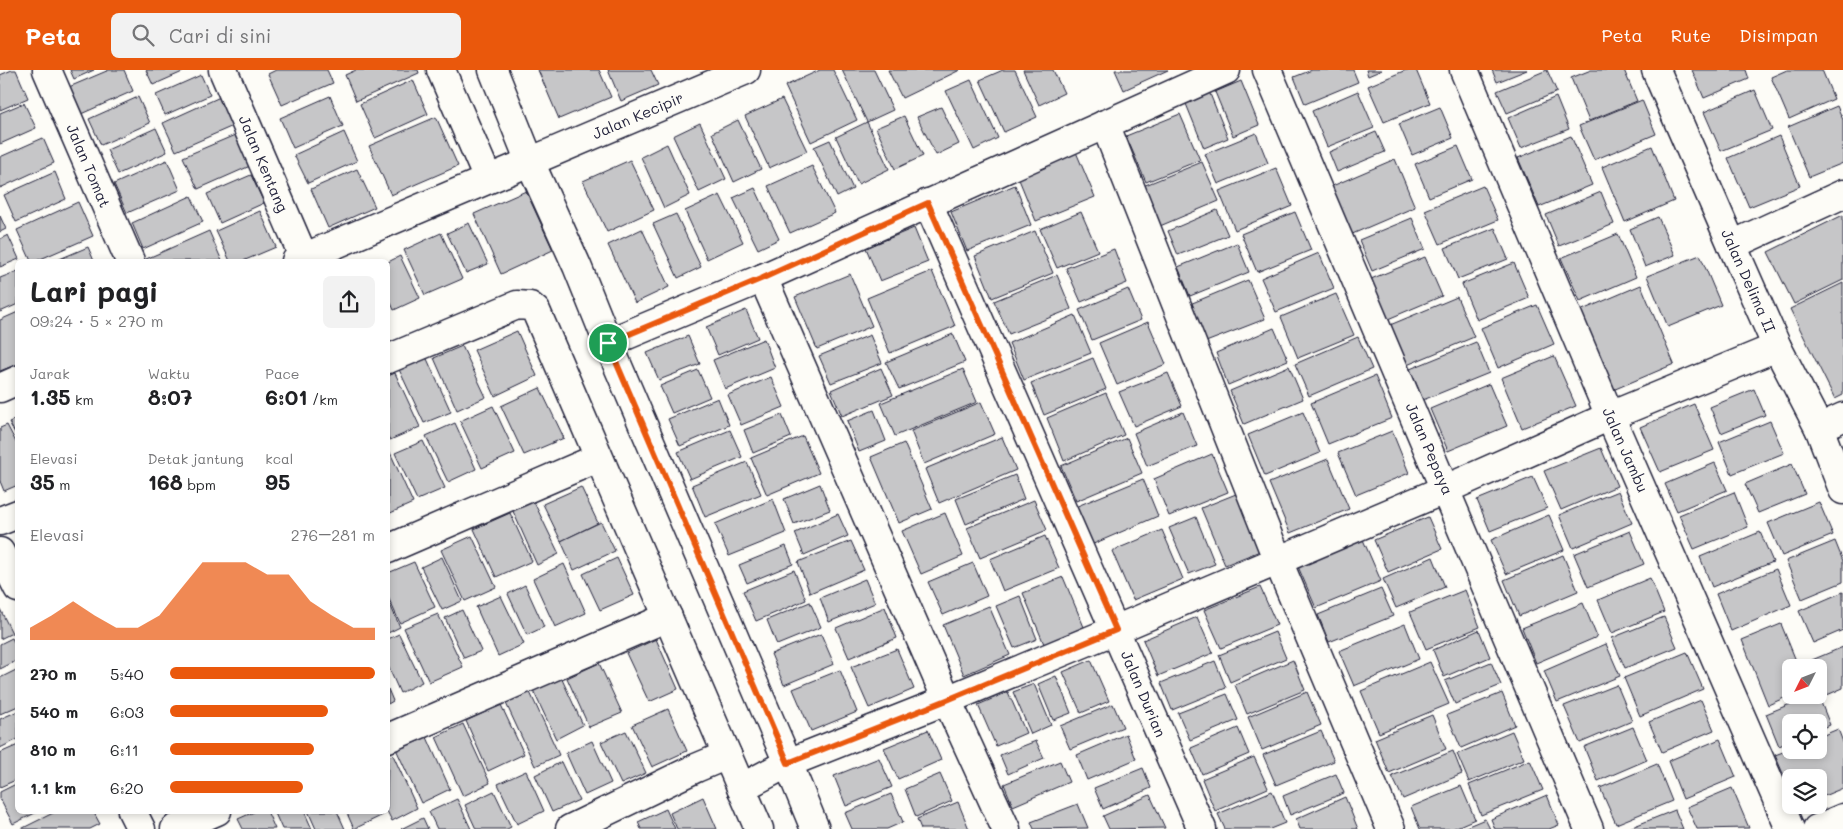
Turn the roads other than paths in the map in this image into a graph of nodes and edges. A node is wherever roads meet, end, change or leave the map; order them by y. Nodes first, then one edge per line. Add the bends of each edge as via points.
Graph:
1 (47, 70) edge
2 (223, 70) edge
3 (441, 70) edge
4 (493, 70) edge
5 (746, 70) edge
6 (1226, 70) edge
7 (1268, 70) edge
8 (1464, 70) edge
9 (1656, 70) edge
10 (1105, 124) junction
11 (530, 162) junction
12 (488, 179) junction
13 (1843, 194) edge
14 (928, 203) junction
15 (1732, 245) junction
16 (129, 259) edge
17 (300, 259) edge
18 (302, 259) edge
19 (763, 278) junction
20 (608, 343) junction
21 (1778, 347) junction
22 (390, 358) edge
23 (15, 381) edge
24 (0, 388) edge
25 (1610, 416) junction
26 (1831, 423) edge
27 (598, 458) junction
28 (1446, 489) junction
29 (1843, 490) edge
30 (15, 515) edge
31 (0, 521) edge
32 (390, 547) edge
33 (0, 552) edge
34 (1278, 561) junction
35 (15, 582) edge
36 (668, 617) junction
37 (1116, 630) junction
38 (947, 700) junction
39 (390, 737) edge
40 (727, 755) junction
41 (788, 763) junction
42 (741, 788) junction
43 (134, 814) edge
44 (210, 814) edge
45 (1843, 818) edge
46 (141, 829) edge
47 (175, 829) edge
48 (570, 829) edge
49 (759, 829) edge
50 (815, 829) edge
51 (1006, 829) edge
52 (1202, 829) edge
53 (1391, 829) edge
54 (1588, 829) edge
55 (1790, 829) edge
56 (1817, 829) edge

1 - 16 street, Jalan Tomat
2 - 17 street, Jalan Kentang
3 - 12 street
4 - 11 street
5 - 11 street, Jalan Kecipir
6 - 10 street
7 - 28 street, Jalan Pepaya
8 - 25 street, Jalan Jambu
9 - 15 street, Jalan Delima II
10 - 14 street
10 - 34 street
11 - 12 street, Jalan Kecipir
11 - 20 street
12 - 18 street, Jalan Kecipir
13 - 15 street
14 - 19 street
14 - 37 street, Jalan Durian
15 - 21 street, Jalan Delima II
19 - 20 street
19 - 38 street
20 - 41 street
21 - 25 street
21 - 26 street, Jalan Delima II
22 - 27 street via 518,305 530,306 536,311
23 - 24 street
25 - 28 street
25 - 55 street, Jalan Jambu
26 - 29 street, Jalan Delima II
27 - 32 street
27 - 36 street
28 - 34 street
28 - 54 street, Jalan Pepaya
30 - 31 street
33 - 35 street
34 - 37 street
34 - 53 street
36 - 39 street
36 - 40 street
37 - 38 street
37 - 52 street, Jalan Durian
38 - 41 street
38 - 51 street
40 - 42 street
40 - 48 street
41 - 42 street
41 - 50 street
42 - 49 street
43 - 46 street
44 - 47 street
45 - 56 street

